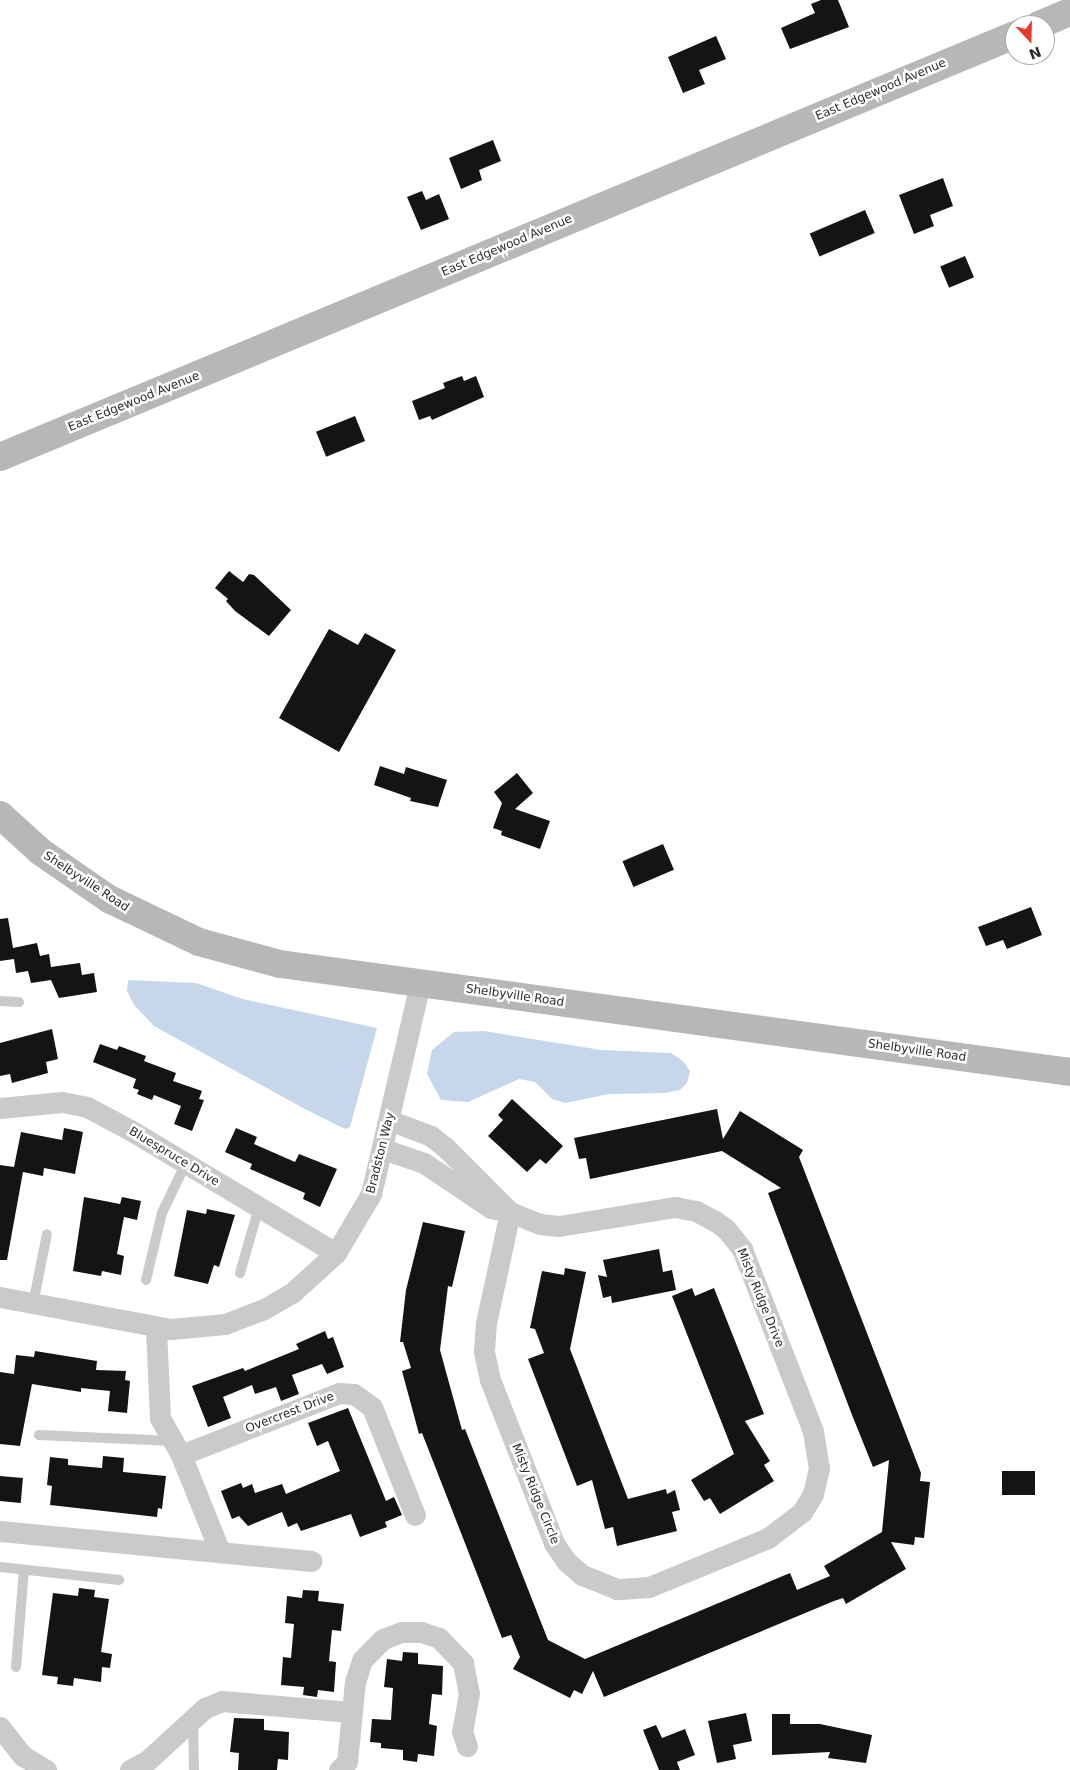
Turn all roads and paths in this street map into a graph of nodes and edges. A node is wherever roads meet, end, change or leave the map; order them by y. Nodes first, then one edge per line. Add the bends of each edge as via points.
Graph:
1 (1070, 12) edge
2 (1055, 18) edge
3 (1005, 39) edge
4 (0, 457) edge
5 (0, 815) edge
6 (420, 983) junction
7 (0, 1002) edge
8 (19, 1002) dead end
9 (1070, 1072) edge
10 (0, 1108) edge
11 (390, 1120) junction
12 (383, 1149) junction
13 (185, 1165) junction
14 (260, 1208) junction
15 (510, 1212) junction
16 (48, 1234) dead end
17 (336, 1253) junction
18 (240, 1273) dead end
19 (146, 1280) dead end
20 (0, 1296) edge
21 (32, 1304) junction
22 (156, 1329) junction
23 (39, 1435) dead end
24 (177, 1448) junction
25 (415, 1515) dead end
26 (0, 1531) edge
27 (768, 1538) joint
28 (220, 1552) junction
29 (312, 1561) dead end
30 (0, 1568) edge
31 (24, 1570) junction
32 (119, 1580) dead end
33 (16, 1667) dead end
34 (351, 1712) junction
35 (193, 1722) junction
36 (0, 1727) edge
37 (467, 1746) dead end
38 (46, 1770) edge
39 (130, 1770) edge
40 (194, 1770) edge
41 (339, 1770) edge

1 - 2 main road
3 - 4 main road, East Edgewood Avenue
5 - 6 main road, Shelbyville Road via 41,852 88,886 168,930 215,947 280,964
6 - 9 main road, Shelbyville Road
6 - 11 street, Bradston Way
7 - 8 lane
10 - 13 street, Bluespruce Drive via 62,1102 87,1107
11 - 12 street, Bradston Way
11 - 15 street, Misty Ridge Drive via 431,1136
12 - 15 street, Misty Ridge Drive via 424,1163 491,1208
12 - 17 street, Bradston Way via 364,1209
13 - 14 street, Bluespruce Drive
13 - 19 lane via 162,1213
14 - 17 street, Bluespruce Drive
14 - 18 lane
15 - 27 street, Misty Ridge Drive via 540,1224 559,1226 675,1207 702,1215 726,1229 736,1240 747,1260 818,1446 817,1478 808,1505 794,1521
15 - 27 street, Misty Ridge Circle via 486,1323 486,1364 551,1536 563,1558 596,1583 617,1589 649,1587
16 - 21 lane
17 - 22 street, Bradston Way via 293,1292 264,1309 225,1324
20 - 21 street, Bradston Way
21 - 22 street, Bradston Way
22 - 24 street via 159,1412 166,1432
23 - 24 lane
24 - 25 street, Overcrest Drive via 339,1393 359,1395 372,1408
24 - 28 street
26 - 28 street
28 - 29 street
30 - 31 lane
31 - 32 lane
31 - 33 lane
34 - 35 street via 232,1700 209,1706
34 - 37 street via 359,1667 373,1647 402,1632 431,1635 451,1647 466,1671 469,1693 462,1731
34 - 41 street via 347,1762
35 - 39 street via 148,1760
35 - 40 lane
36 - 38 street via 23,1756

